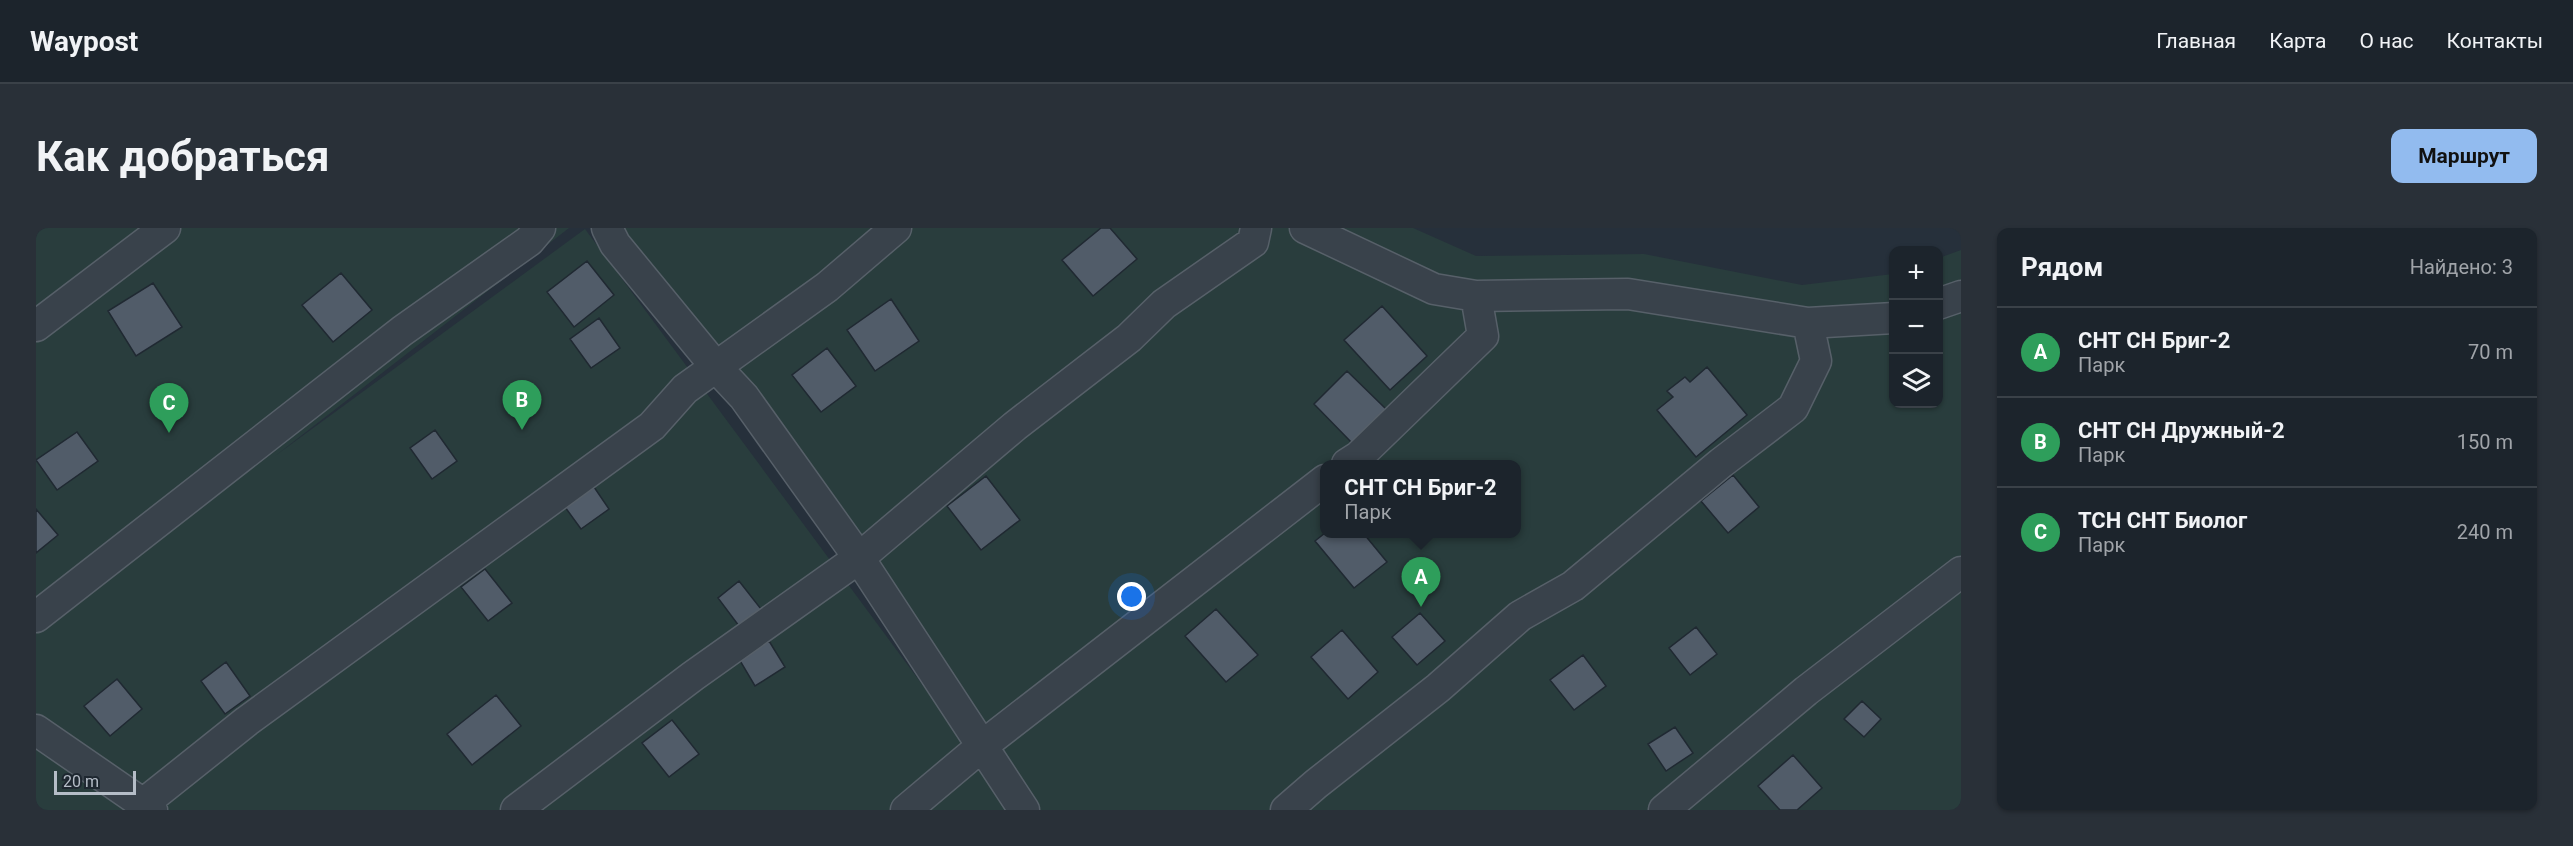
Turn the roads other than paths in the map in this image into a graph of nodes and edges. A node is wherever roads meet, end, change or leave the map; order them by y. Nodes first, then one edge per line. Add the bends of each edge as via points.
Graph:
1 (165, 228) edge
2 (540, 228) edge
3 (607, 228) edge
4 (896, 228) edge
5 (1256, 228) edge
6 (1305, 228) edge
7 (1476, 296) junction
8 (1961, 296) edge
9 (1943, 302) edge
10 (1889, 318) edge
11 (1808, 323) junction
12 (36, 326) edge
13 (716, 367) junction
14 (1354, 460) edge
15 (1320, 484) edge
16 (858, 558) junction
17 (1961, 572) edge
18 (36, 617) edge
19 (36, 730) edge
20 (982, 746) junction
21 (148, 807) edge
22 (516, 810) edge
23 (906, 810) edge
24 (1024, 810) edge
25 (1286, 810) edge
26 (1664, 810) edge

1 - 12 street
2 - 18 street via 529,241 402,331
3 - 13 street via 615,244
4 - 13 street via 827,287
5 - 16 street via 1253,242 1164,304 1129,338 1015,426
6 - 7 street via 1434,289
7 - 11 street via 1628,294
7 - 14 street via 1483,336
8 - 9 street
10 - 11 street
11 - 25 street via 1816,361 1793,408 1573,586 1520,616
13 - 16 street via 744,397
13 - 21 street via 685,389 652,426 247,721
15 - 20 street
16 - 20 street
16 - 22 street
17 - 26 street via 1806,691
19 - 21 street
20 - 23 street
20 - 24 street

